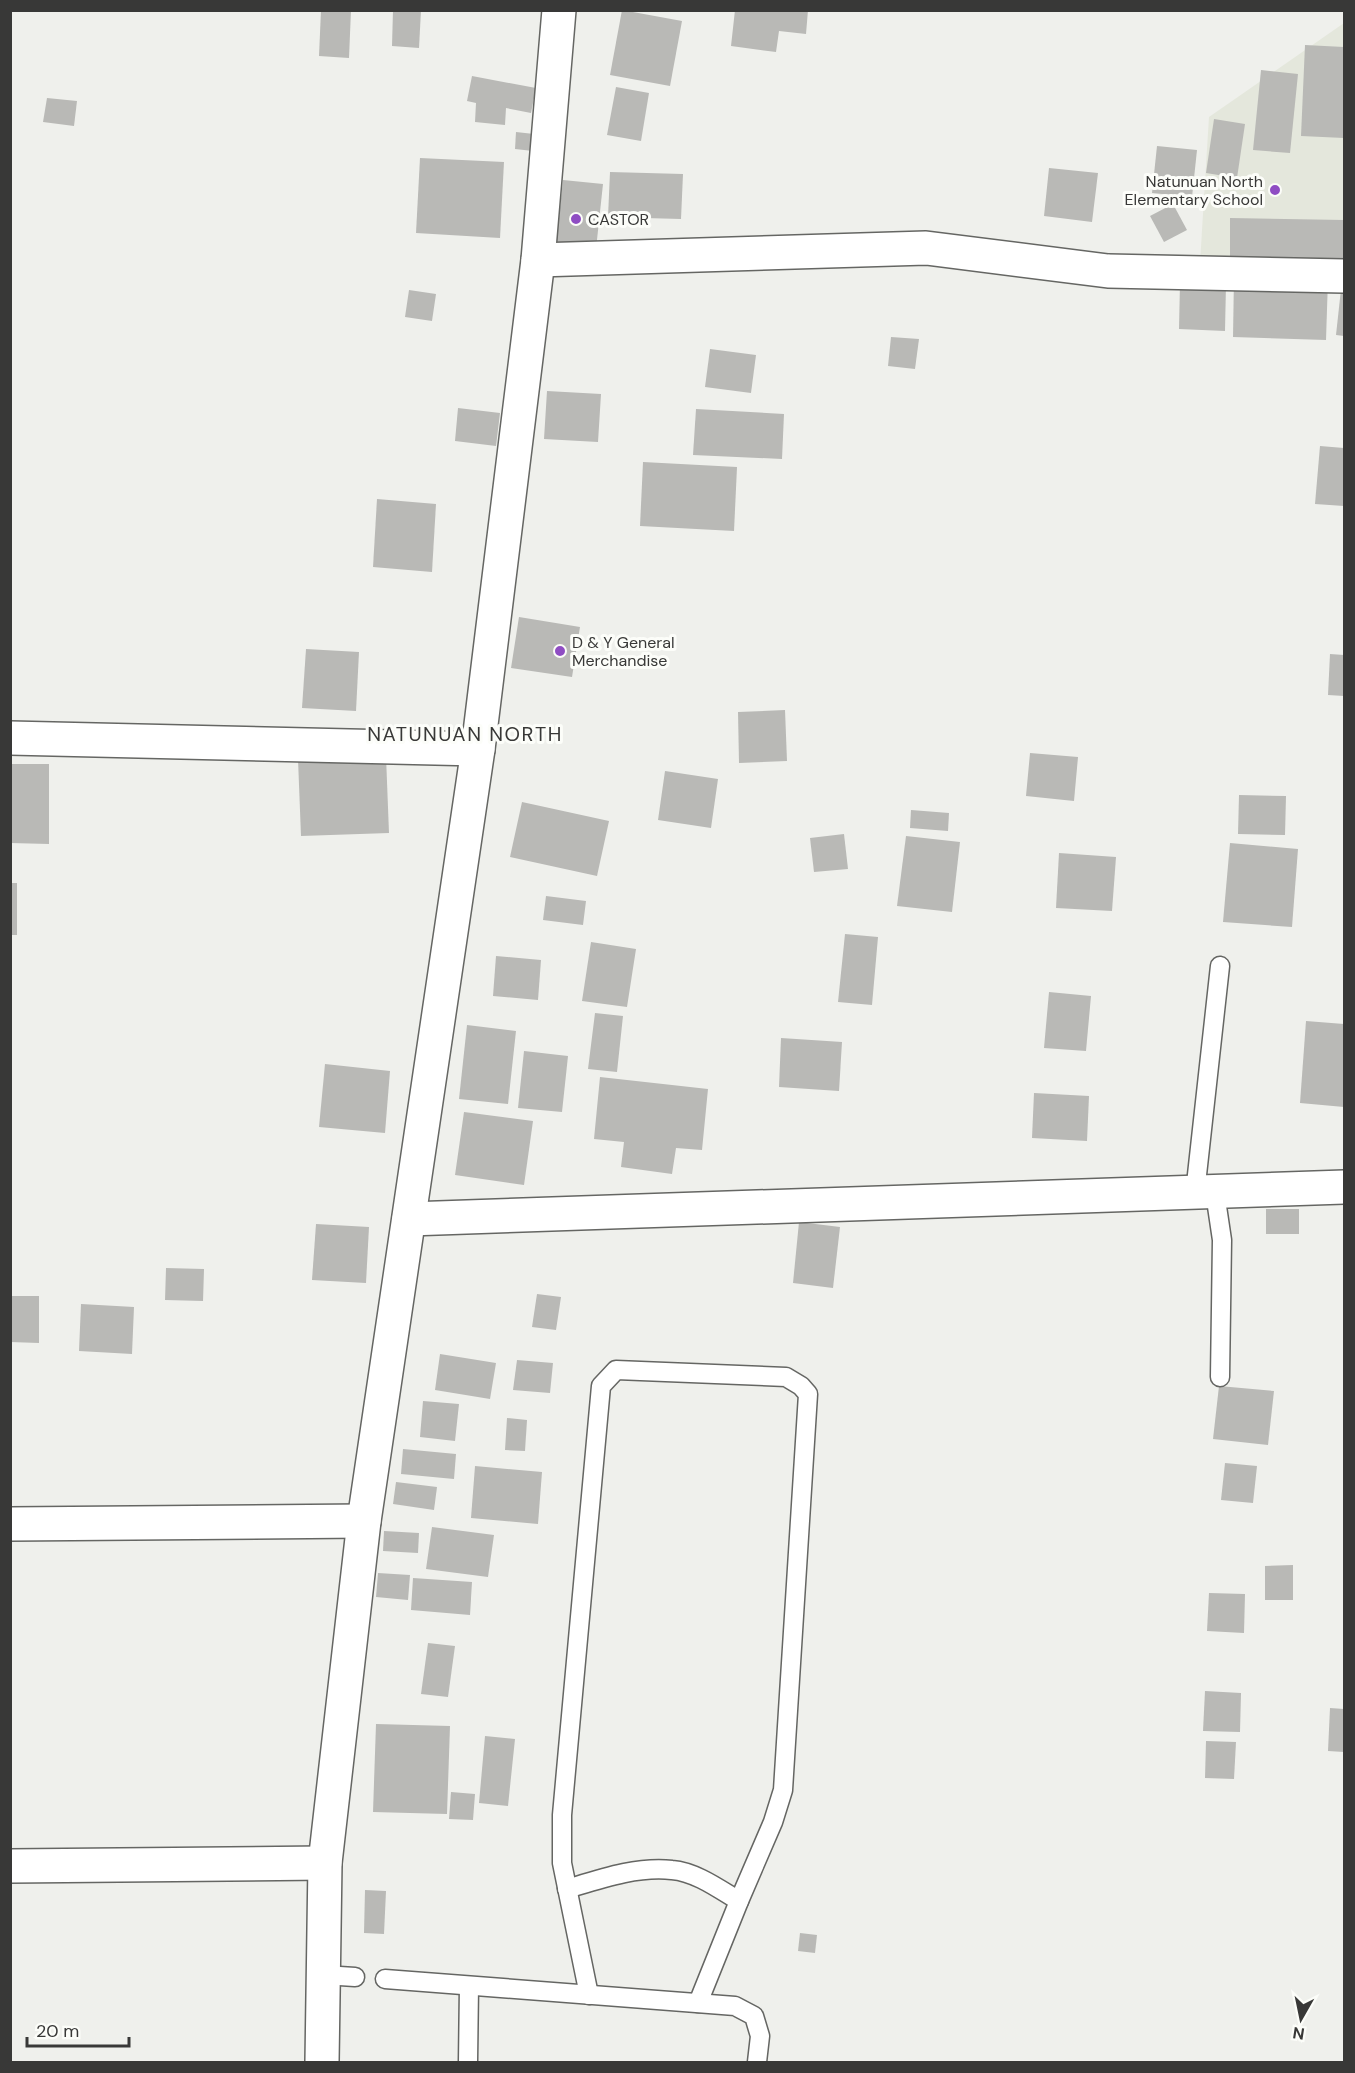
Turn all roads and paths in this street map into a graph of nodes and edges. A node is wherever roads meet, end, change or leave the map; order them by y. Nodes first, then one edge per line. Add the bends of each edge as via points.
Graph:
1 (559, 10) edge
2 (538, 260) junction
3 (1344, 276) edge
4 (10, 738) edge
5 (478, 749) junction
6 (1220, 966) dead end
7 (1344, 1187) edge
8 (1205, 1193) junction
9 (409, 1219) junction
10 (1220, 1377) dead end
11 (364, 1521) junction
12 (10, 1524) edge
13 (325, 1863) junction
14 (10, 1866) edge
15 (567, 1889) junction
16 (739, 1901) junction
17 (385, 1979) dead end
18 (469, 1986) junction
19 (589, 1995) junction
20 (698, 2003) junction
21 (322, 2062) edge
22 (468, 2062) edge
23 (757, 2062) edge

1 - 2 street
2 - 3 street via 926,248 1108,271
2 - 5 street
4 - 5 street
5 - 9 street
6 - 8 lane
7 - 8 street
8 - 9 street
8 - 10 lane via 1222,1240
9 - 11 street
11 - 12 street
11 - 13 street
13 - 14 street
13 - 21 street via 339,1976
15 - 16 lane via 624,1872 673,1870 702,1879
15 - 16 lane via 562,1863 562,1815 601,1386 616,1370 786,1377 808,1394 783,1791
15 - 19 lane
16 - 20 lane
17 - 18 lane
18 - 19 lane
18 - 22 lane
19 - 20 lane
20 - 23 lane via 735,2006 754,2016 760,2036

